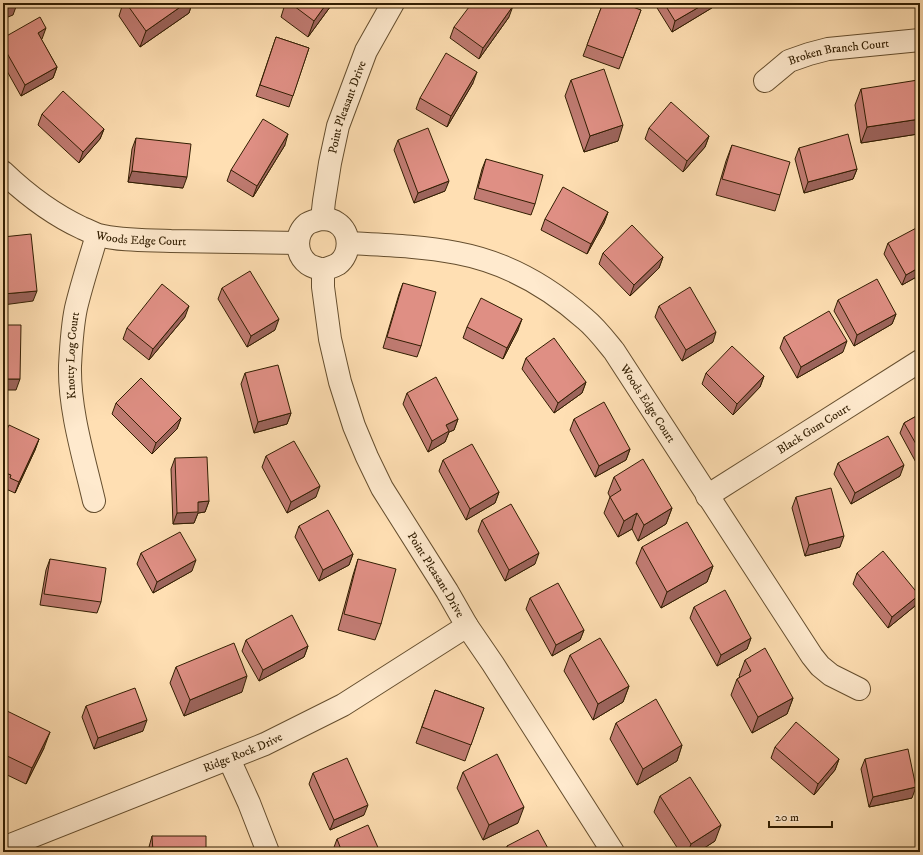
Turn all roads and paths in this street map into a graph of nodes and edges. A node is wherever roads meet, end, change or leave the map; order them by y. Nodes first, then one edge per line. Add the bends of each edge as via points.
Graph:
1 (394, 3) edge
2 (920, 40) edge
3 (765, 81) dead end
4 (3, 172) edge
5 (322, 219) junction
6 (97, 235) junction
7 (298, 243) junction
8 (348, 243) junction
9 (323, 270) junction
10 (920, 361) edge
11 (707, 496) junction
12 (94, 501) dead end
13 (467, 626) junction
14 (859, 689) dead end
15 (229, 759) junction
16 (3, 848) edge
17 (268, 852) edge
18 (613, 852) edge

1 - 5 street, Point Pleasant Drive via 366,52 338,126
2 - 3 street, Broken Branch Court via 809,54 789,61
4 - 6 street, Woods Edge Court via 47,208
5 - 7 street via 308,224 299,236
5 - 8 street via 337,223 343,228
6 - 7 street, Woods Edge Court via 122,239
6 - 12 street, Knotty Log Court via 76,309 70,367 74,414
7 - 9 street via 299,251 308,264
8 - 9 street via 347,251 338,264
8 - 11 street, Woods Edge Court via 418,247 479,258 528,278 551,292 587,320 614,351
9 - 13 street, Point Pleasant Drive via 330,339 354,426 382,488
10 - 11 street, Black Gum Court
11 - 14 street, Woods Edge Court via 812,656 831,675
13 - 15 street, Ridge Rock Drive via 343,705
13 - 18 street, Point Pleasant Drive
15 - 16 street, Ridge Rock Drive
15 - 17 street

